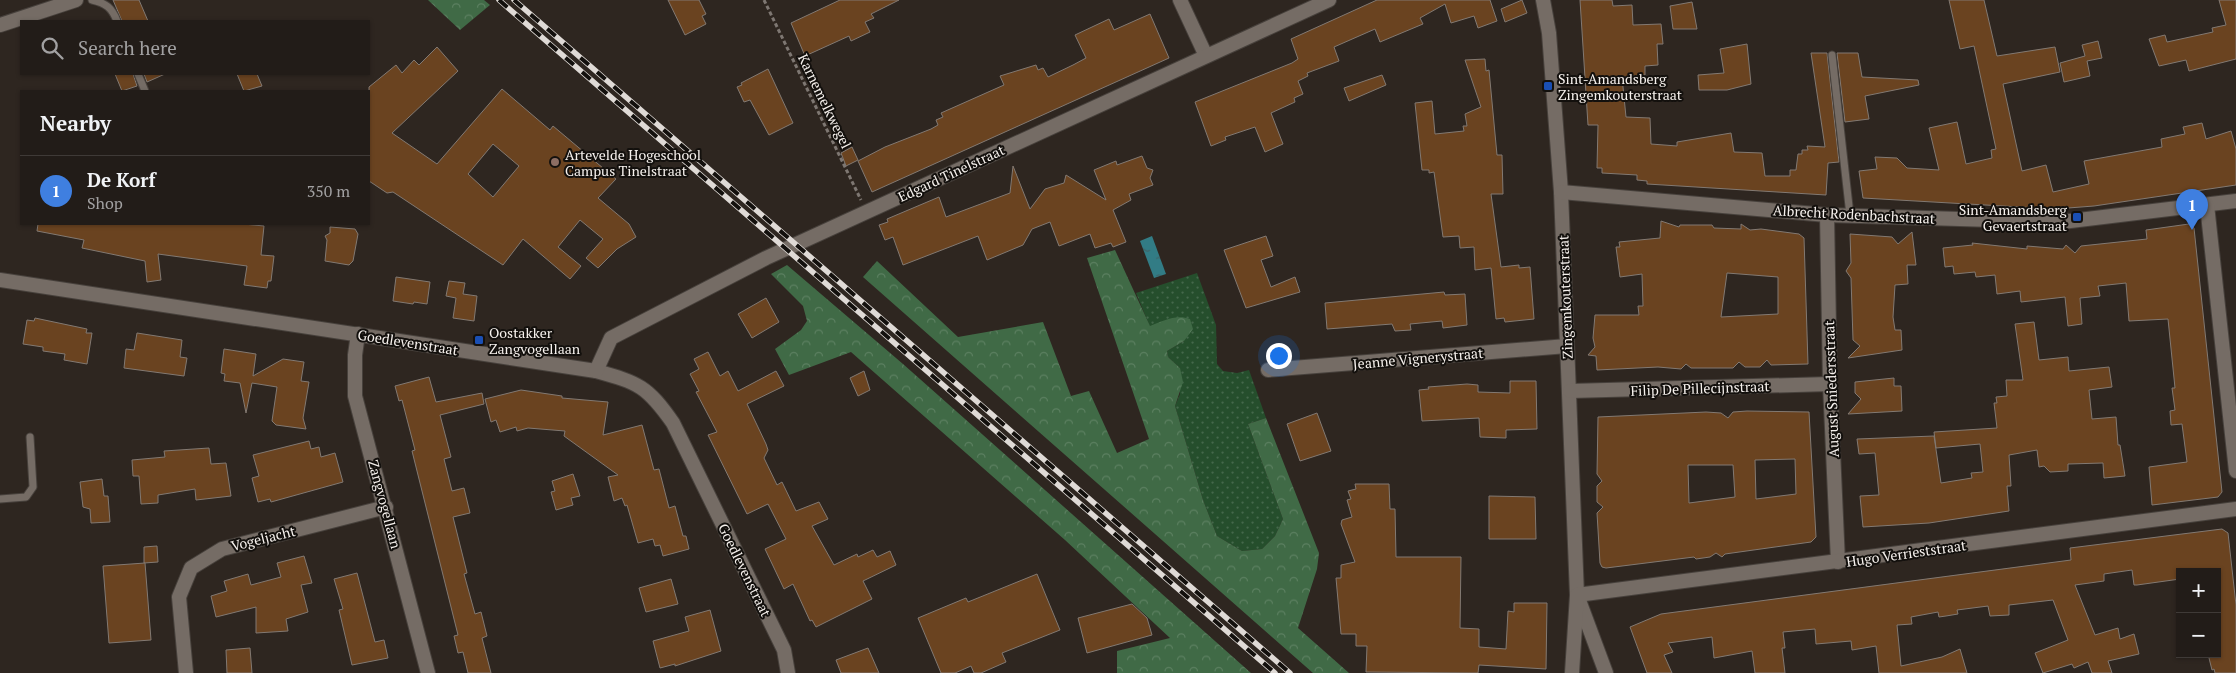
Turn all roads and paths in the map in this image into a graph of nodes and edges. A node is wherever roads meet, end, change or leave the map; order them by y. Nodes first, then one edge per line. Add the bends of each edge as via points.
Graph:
1 (76, 0) edge
2 (92, 0) edge
3 (764, 0) edge
4 (1180, 0) edge
5 (1329, 0) edge
6 (1543, 0) edge
7 (117, 20) edge
8 (0, 25) edge
9 (1832, 55) dead end
10 (1206, 56) junction
11 (138, 75) edge
12 (145, 90) edge
13 (1561, 192) junction
14 (2236, 201) edge
15 (2208, 205) junction
16 (866, 212) junction
17 (1827, 215) junction
18 (1850, 216) junction
19 (0, 280) edge
20 (358, 334) junction
21 (1567, 346) junction
22 (1268, 370) dead end
23 (596, 372) junction
24 (1830, 384) junction
25 (1570, 392) junction
26 (30, 437) dead end
27 (2236, 471) edge
28 (0, 499) edge
29 (386, 506) junction
30 (2236, 509) edge
31 (1838, 562) junction
32 (1576, 595) junction
33 (186, 673) edge
34 (428, 673) edge
35 (788, 673) edge
36 (1572, 673) edge
37 (1606, 673) edge

1 - 8 street
2 - 7 lane via 103,2
3 - 16 path, Karnemelkwegel
4 - 10 street
5 - 10 street, Edgard Tinelstraat
6 - 13 street, Zingemkouterstraat via 1549,33
9 - 18 lane
10 - 16 street, Edgard Tinelstraat
11 - 12 lane
13 - 17 street, Albrecht Rodenbachstraat
13 - 21 street, Zingemkouterstraat
14 - 15 street, Albrecht Rodenbachstraat
15 - 18 street, Albrecht Rodenbachstraat via 2062,222
15 - 27 street
16 - 23 street, Edgard Tinelstraat via 771,256 611,338
17 - 18 street, Albrecht Rodenbachstraat
17 - 24 street, August Sniedersstraat
19 - 20 street, Goedlevenstraat
20 - 23 street, Goedlevenstraat
20 - 29 street, Zangvogellaan via 356,396
21 - 22 street, Jeanne Vignerystraat
21 - 25 street, Zingemkouterstraat
23 - 35 street, Goedlevenstraat via 639,386 655,398 673,424 784,650
24 - 25 street, Filip De Pillecijnstraat
24 - 31 street, August Sniedersstraat
25 - 32 street, Zingemkouterstraat
26 - 28 lane via 32,486 26,497
29 - 33 street, Vogeljacht via 222,549 191,568 179,597
29 - 34 street, Zangvogellaan
30 - 31 street, Hugo Verrieststraat
31 - 32 street, Hugo Verrieststraat
32 - 36 street, Zingemkouterstraat
32 - 37 street, Zingemkouterstraat

